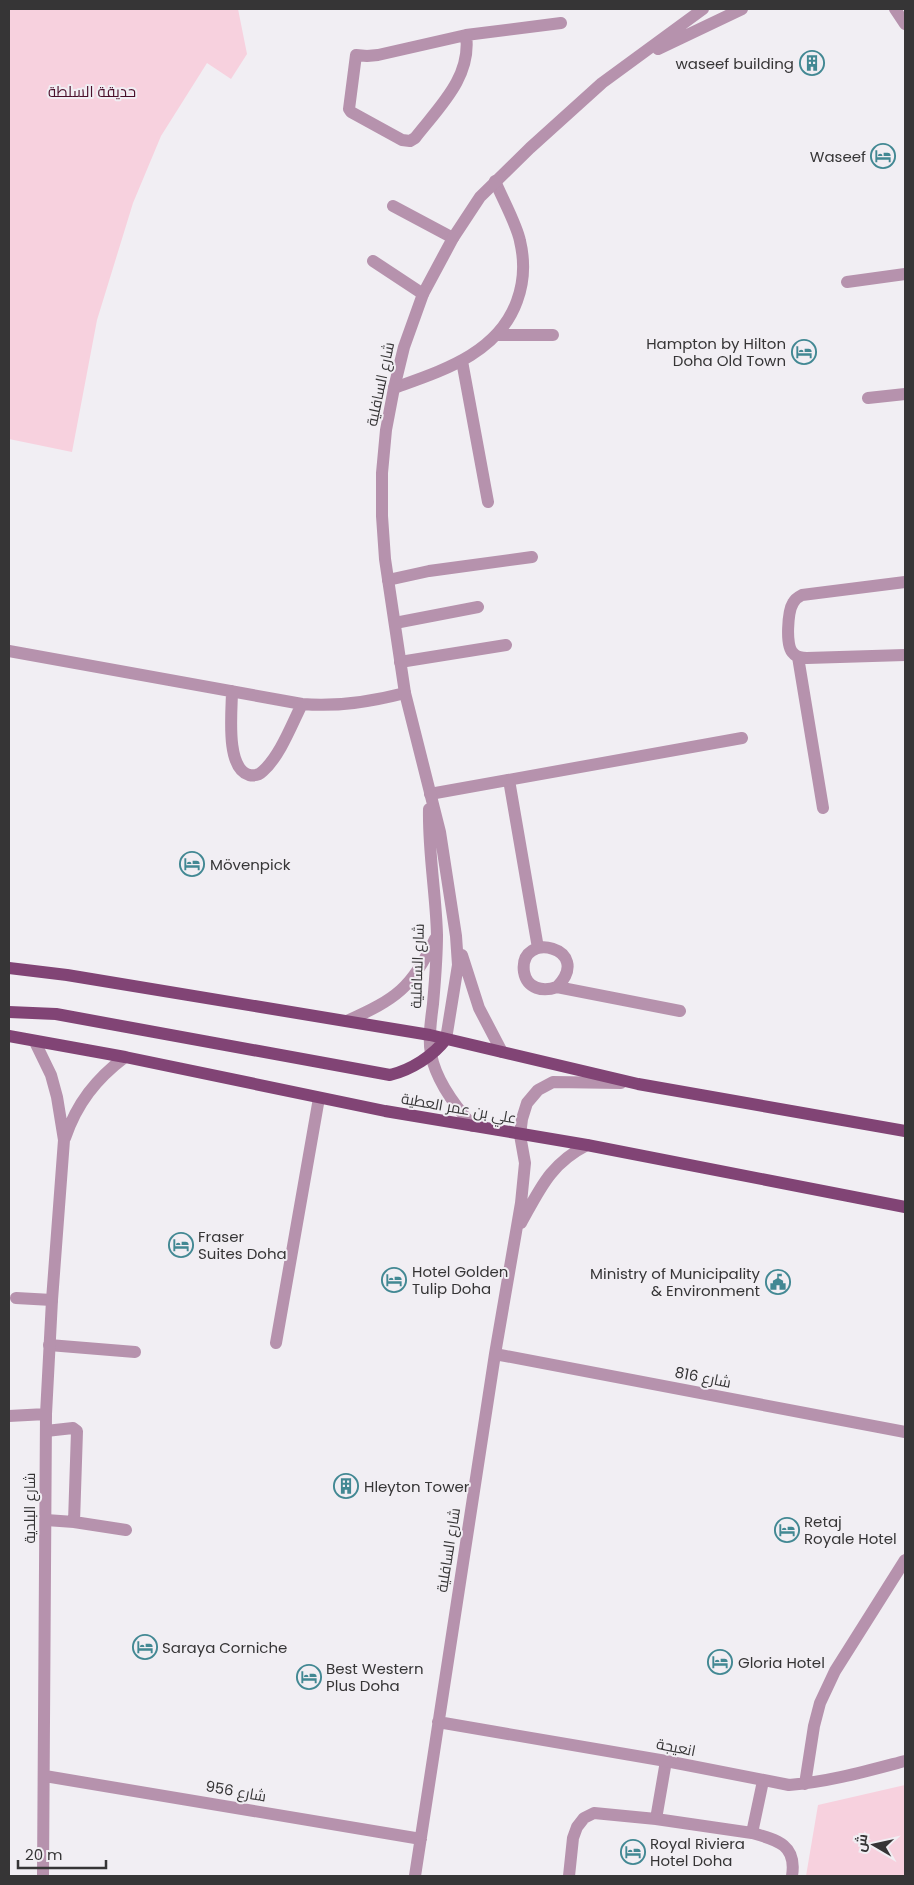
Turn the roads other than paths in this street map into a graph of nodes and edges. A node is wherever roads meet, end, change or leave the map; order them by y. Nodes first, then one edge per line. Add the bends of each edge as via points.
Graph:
1 (703, 9) edge
2 (742, 9) edge
3 (895, 9) edge
4 (561, 23) dead end
5 (905, 24) edge
6 (466, 35) junction
7 (631, 62) junction
8 (495, 182) junction
9 (393, 206) dead end
10 (453, 238) junction
11 (372, 261) dead end
12 (905, 274) edge
13 (847, 282) dead end
14 (423, 294) junction
15 (497, 335) junction
16 (553, 335) dead end
17 (462, 361) junction
18 (394, 388) junction
19 (905, 394) edge
20 (868, 398) dead end
21 (488, 502) dead end
22 (532, 557) dead end
23 (388, 580) junction
24 (905, 582) edge
25 (478, 607) dead end
26 (395, 623) junction
27 (506, 645) dead end
28 (9, 651) edge
29 (905, 655) edge
30 (798, 658) junction
31 (400, 662) junction
32 (232, 691) junction
33 (405, 693) junction
34 (302, 704) junction
35 (742, 738) dead end
36 (509, 780) junction
37 (430, 794) junction
38 (824, 808) dead end
39 (437, 934) junction
40 (456, 936) junction
41 (538, 948) junction
42 (9, 968) edge
43 (557, 987) junction
44 (9, 1012) edge
45 (680, 1012) dead end
46 (347, 1021) junction
47 (430, 1035) junction
48 (9, 1036) edge
49 (446, 1039) junction
50 (35, 1042) junction
51 (502, 1052) junction
52 (431, 1055) junction
53 (125, 1057) junction
54 (638, 1084) junction
55 (319, 1098) junction
56 (473, 1126) junction
57 (905, 1131) edge
58 (520, 1135) junction
59 (64, 1140) junction
60 (587, 1145) junction
61 (905, 1207) edge
62 (517, 1230) junction
63 (16, 1298) dead end
64 (52, 1300) junction
65 (276, 1343) dead end
66 (49, 1345) junction
67 (135, 1352) dead end
68 (495, 1354) junction
69 (46, 1414) junction
70 (9, 1416) edge
71 (46, 1430) junction
72 (905, 1432) edge
73 (46, 1520) junction
74 (74, 1522) junction
75 (126, 1530) dead end
76 (905, 1560) edge
77 (438, 1722) junction
78 (666, 1761) junction
79 (905, 1761) edge
80 (45, 1776) junction
81 (762, 1781) junction
82 (805, 1784) junction
83 (656, 1819) junction
84 (752, 1834) junction
85 (421, 1838) junction
86 (43, 1876) edge
87 (415, 1876) edge
88 (569, 1876) edge
89 (792, 1876) edge

1 - 7 street, شارع السافلية
2 - 7 street, شارع السافلية
3 - 5 street
4 - 6 street
6 - 6 street via 378,56 356,55 349,109 402,140 415,138 456,84 468,49
7 - 8 street, شارع السافلية via 565,115
8 - 10 street, شارع السافلية via 480,197
8 - 15 street via 520,239 524,264 521,290 512,314
9 - 10 street
10 - 14 street, شارع السافلية
11 - 14 street
12 - 13 street
14 - 18 street, شارع السافلية via 404,347
15 - 16 street
15 - 17 street
17 - 18 street
17 - 21 street
18 - 23 street, شارع السافلية via 382,473
19 - 20 street
22 - 23 street via 439,569
23 - 26 street, شارع السافلية
24 - 30 street via 802,595 796,599 790,612 788,644
25 - 26 street
26 - 31 street, شارع السافلية
27 - 31 street
28 - 32 street
29 - 30 street
30 - 38 street
31 - 33 street, شارع السافلية
32 - 34 street
32 - 34 street via 233,754 242,771 248,774 262,772 271,762
33 - 34 street via 345,705
33 - 37 street, شارع السافلية
35 - 36 street
36 - 37 street
36 - 41 street
37 - 39 street, شارع السافلية
37 - 40 street, شارع السافلية via 444,852
39 - 46 street via 422,965 401,991 372,1010
39 - 47 street, شارع السافلية
40 - 49 street, شارع السافلية via 458,965
40 - 51 street via 479,1008
41 - 43 street via 556,949 567,963 564,981
41 - 43 street via 525,960 526,978 540,990
42 - 46 main road
43 - 45 street
44 - 52 main road via 56,1014 376,1074 403,1072
46 - 47 main road
47 - 49 main road
47 - 52 street, شارع السافلية
48 - 50 main road, علي بن عمر العطية
49 - 51 main road
49 - 52 main road
50 - 53 main road, علي بن عمر العطية
50 - 59 street, شارع البلدية via 57,1096
51 - 54 main road
52 - 56 street, شارع السافلية via 448,1093
53 - 55 main road, علي بن عمر العطية
53 - 59 street, شارع البلدية via 85,1096
54 - 57 main road
54 - 58 street, شارع السافلية via 553,1082 538,1090 527,1103
55 - 56 main road, علي بن عمر العطية
55 - 65 street
56 - 58 main road, علي بن عمر العطية
58 - 60 main road, علي بن عمر العطية
58 - 62 street, شارع السافلية via 526,1163
59 - 64 street, شارع البلدية
60 - 61 main road, علي بن عمر العطية
60 - 62 street, شارع السافلية via 571,1153 554,1168
62 - 68 street, شارع السافلية
63 - 64 street
64 - 66 street, شارع البلدية
66 - 67 street
66 - 69 street, شارع البلدية
68 - 72 street, شارع 816
68 - 77 street, شارع السافلية
69 - 70 street
69 - 71 street, شارع البلدية
71 - 73 street, شارع البلدية
71 - 74 street via 73,1428 77,1431
73 - 74 street
73 - 80 street, شارع البلدية
74 - 75 street
76 - 82 street via 835,1670 820,1703
77 - 78 street, انعيجة
77 - 85 street, شارع السافلية
78 - 81 street, انعيجة
78 - 83 street
79 - 82 street, انعيجة
80 - 85 street, شارع 956
80 - 86 street, شارع البلدية
81 - 82 street, انعيجة
81 - 84 street
83 - 84 street
83 - 88 street via 606,1813 594,1813 584,1818 574,1838
84 - 89 street via 774,1839 788,1849 794,1864
85 - 87 street, شارع السافلية

